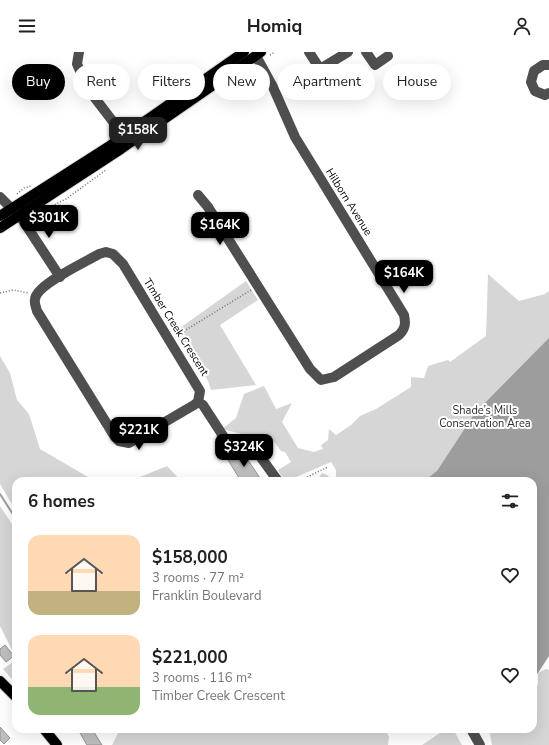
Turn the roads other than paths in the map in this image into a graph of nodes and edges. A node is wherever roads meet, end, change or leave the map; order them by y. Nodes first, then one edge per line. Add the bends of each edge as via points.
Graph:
1 (79, 52) edge
2 (244, 52) edge
3 (309, 52) edge
4 (348, 52) edge
5 (366, 52) edge
6 (261, 55) edge
7 (388, 56) dead end
8 (317, 64) edge
9 (328, 64) edge
10 (549, 66) edge
11 (549, 93) edge
12 (124, 136) junction
13 (198, 195) dead end
14 (0, 197) edge
15 (12, 209) junction
16 (0, 216) edge
17 (20, 216) junction
18 (0, 228) edge
19 (60, 277) junction
20 (198, 402) junction
21 (274, 477) edge
22 (0, 680) edge
23 (12, 694) edge
24 (47, 733) edge
25 (473, 733) edge
26 (57, 745) edge
27 (480, 745) edge

1 - 12 street via 77,64 88,89
2 - 12 main road
3 - 8 street
4 - 9 street
5 - 7 street via 374,65
6 - 13 street, Hilborn Avenue via 295,137 404,315 404,330 334,377 321,380 310,369 208,206
6 - 17 main road
10 - 11 street via 543,65 534,72 531,82 535,91
12 - 15 main road
14 - 15 street
15 - 16 main road
17 - 18 main road
17 - 19 street
19 - 20 street, Timber Creek Crescent via 99,254 113,254 123,264 198,386
19 - 20 street, Timber Creek Crescent via 45,286 37,295 37,311 119,441 133,442
20 - 21 street via 203,405 226,442 240,440 254,448
22 - 23 main road
24 - 26 main road
25 - 27 street

